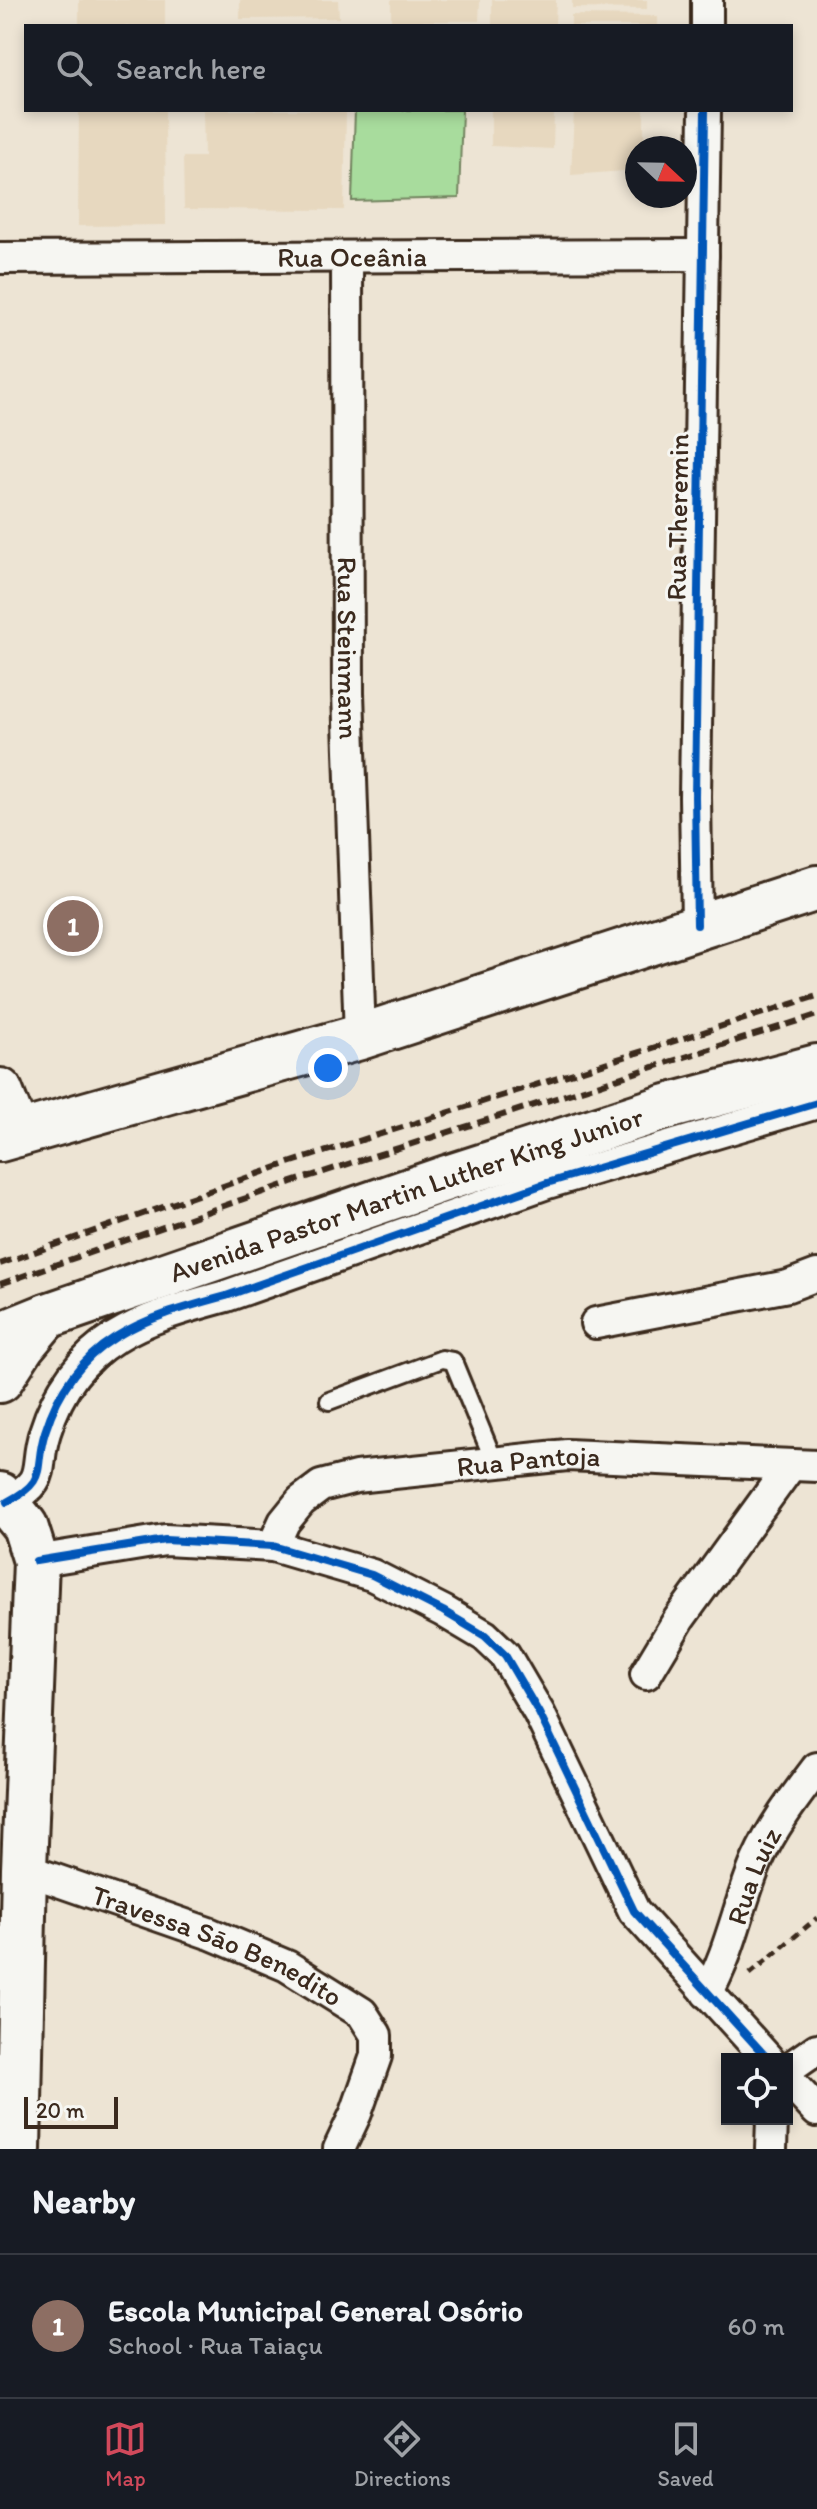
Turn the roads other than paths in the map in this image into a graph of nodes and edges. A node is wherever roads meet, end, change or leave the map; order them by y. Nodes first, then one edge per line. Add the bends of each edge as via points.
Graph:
1 (707, 0) edge
2 (707, 24) edge
3 (705, 112) edge
4 (703, 255) junction
5 (0, 258) edge
6 (347, 258) junction
7 (817, 888) edge
8 (697, 925) junction
9 (360, 1037) junction
10 (817, 1067) edge
11 (0, 1091) edge
12 (817, 1103) edge
13 (8, 1137) edge
14 (817, 1275) edge
15 (47, 1316) junction
16 (596, 1323) dead end
17 (0, 1335) edge
18 (0, 1380) edge
19 (329, 1401) dead end
20 (494, 1461) junction
21 (804, 1466) edge
22 (4, 1499) edge
23 (273, 1546) junction
24 (36, 1561) junction
25 (646, 1674) dead end
26 (817, 1768) edge
27 (24, 1869) junction
28 (711, 1997) junction
29 (817, 2049) edge
30 (762, 2053) edge
31 (793, 2066) edge
32 (793, 2085) edge
33 (817, 2111) edge
34 (772, 2125) edge
35 (18, 2149) edge
36 (339, 2149) edge
37 (771, 2149) edge

1 - 2 street
3 - 4 street, Rua Theremin
4 - 6 street, Rua Oceânia
4 - 8 street, Rua Theremin
5 - 6 street, Rua Oceânia
6 - 9 street, Rua Steinmann via 348,693
7 - 8 main road
8 - 9 main road
9 - 13 main road
10 - 15 main road, Avenida Pastor Martin Luther King Junior via 535,1149
11 - 13 main road
12 - 22 street via 547,1183 120,1332 72,1376 44,1433 36,1481 27,1492
14 - 16 street via 788,1286
15 - 17 main road, Avenida Pastor Martin Luther King Junior
15 - 18 main road
19 - 20 lane via 442,1359 453,1361
20 - 21 street, Rua Pantoja via 567,1455
20 - 23 street, Rua Pantoja via 321,1486 284,1522
21 - 25 street via 679,1619
22 - 24 main road via 25,1526
23 - 24 street via 165,1540
23 - 28 street via 372,1575 464,1623 505,1655 539,1713 634,1911
24 - 27 main road
26 - 28 street, Rua Luiz via 757,1860
27 - 35 main road
27 - 36 street, Travessa Sāo Benedito via 287,1966 362,2013 376,2035 376,2056
28 - 30 street
29 - 31 street
32 - 33 street
34 - 37 street

